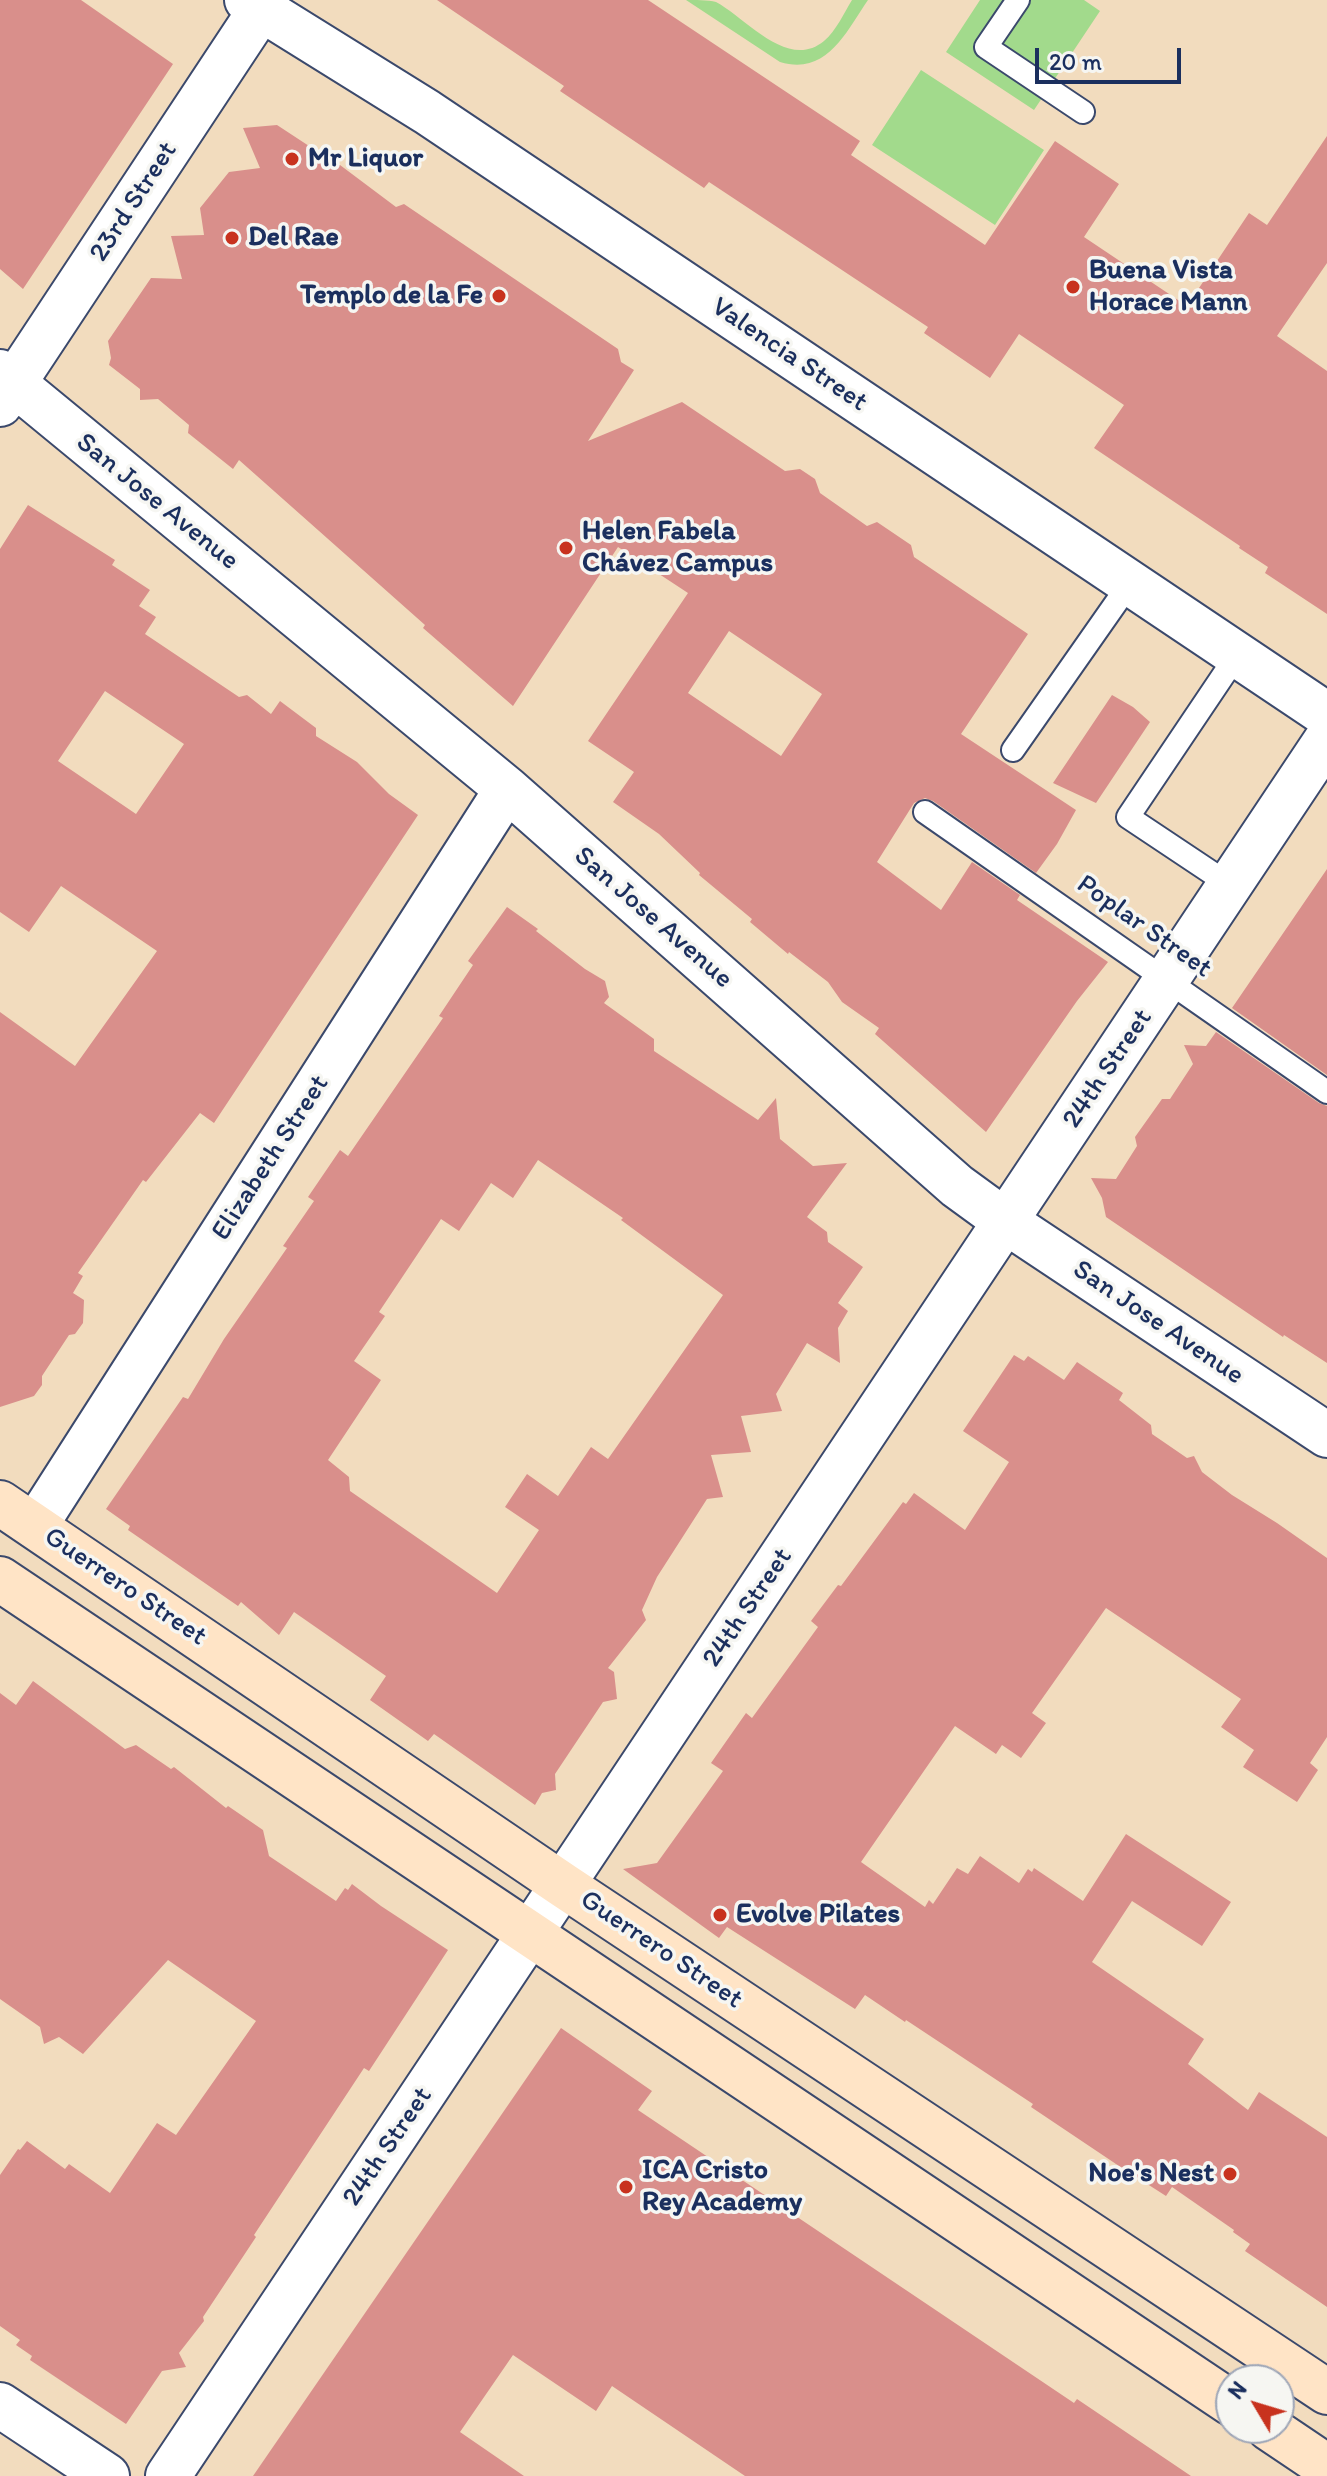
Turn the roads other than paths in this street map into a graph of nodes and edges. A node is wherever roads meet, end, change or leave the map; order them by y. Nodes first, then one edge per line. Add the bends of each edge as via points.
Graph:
1 (1018, 0) edge
2 (258, 3) edge
3 (1083, 112) dead end
4 (5, 387) edge
5 (1130, 583) junction
6 (1237, 655) junction
7 (1327, 715) edge
8 (1327, 739) edge
9 (1013, 750) dead end
10 (507, 789) junction
11 (925, 812) dead end
12 (1230, 885) junction
13 (1167, 979) junction
14 (1327, 1092) edge
15 (1005, 1221) junction
16 (1327, 1435) edge
17 (18, 1514) edge
18 (0, 1579) edge
19 (563, 1885) junction
20 (530, 1935) junction
21 (1215, 2392) edge
22 (1327, 2392) edge
23 (0, 2405) edge
24 (1293, 2444) edge
25 (1327, 2467) edge
26 (107, 2476) edge
27 (168, 2476) edge

1 - 3 lane via 986,47
2 - 4 street, 23rd Street
2 - 5 street, Valencia Street
4 - 10 street, San Jose Avenue
5 - 6 street, Valencia Street
5 - 9 lane
6 - 7 street, Valencia Street
6 - 12 lane via 1128,817
8 - 12 street, 24th Street
10 - 15 street, San Jose Avenue via 957,1186
10 - 17 street, Elizabeth Street
11 - 13 lane, Poplar Street
12 - 13 street, 24th Street
13 - 14 lane, Poplar Street
13 - 15 street, 24th Street
15 - 16 street, San Jose Avenue
15 - 19 street, 24th Street
17 - 19 main road, Guerrero Street
18 - 20 main road
19 - 20 street, 24th Street
19 - 22 main road, Guerrero Street
20 - 21 main road
20 - 27 street, 24th Street
23 - 26 street
24 - 25 main road

